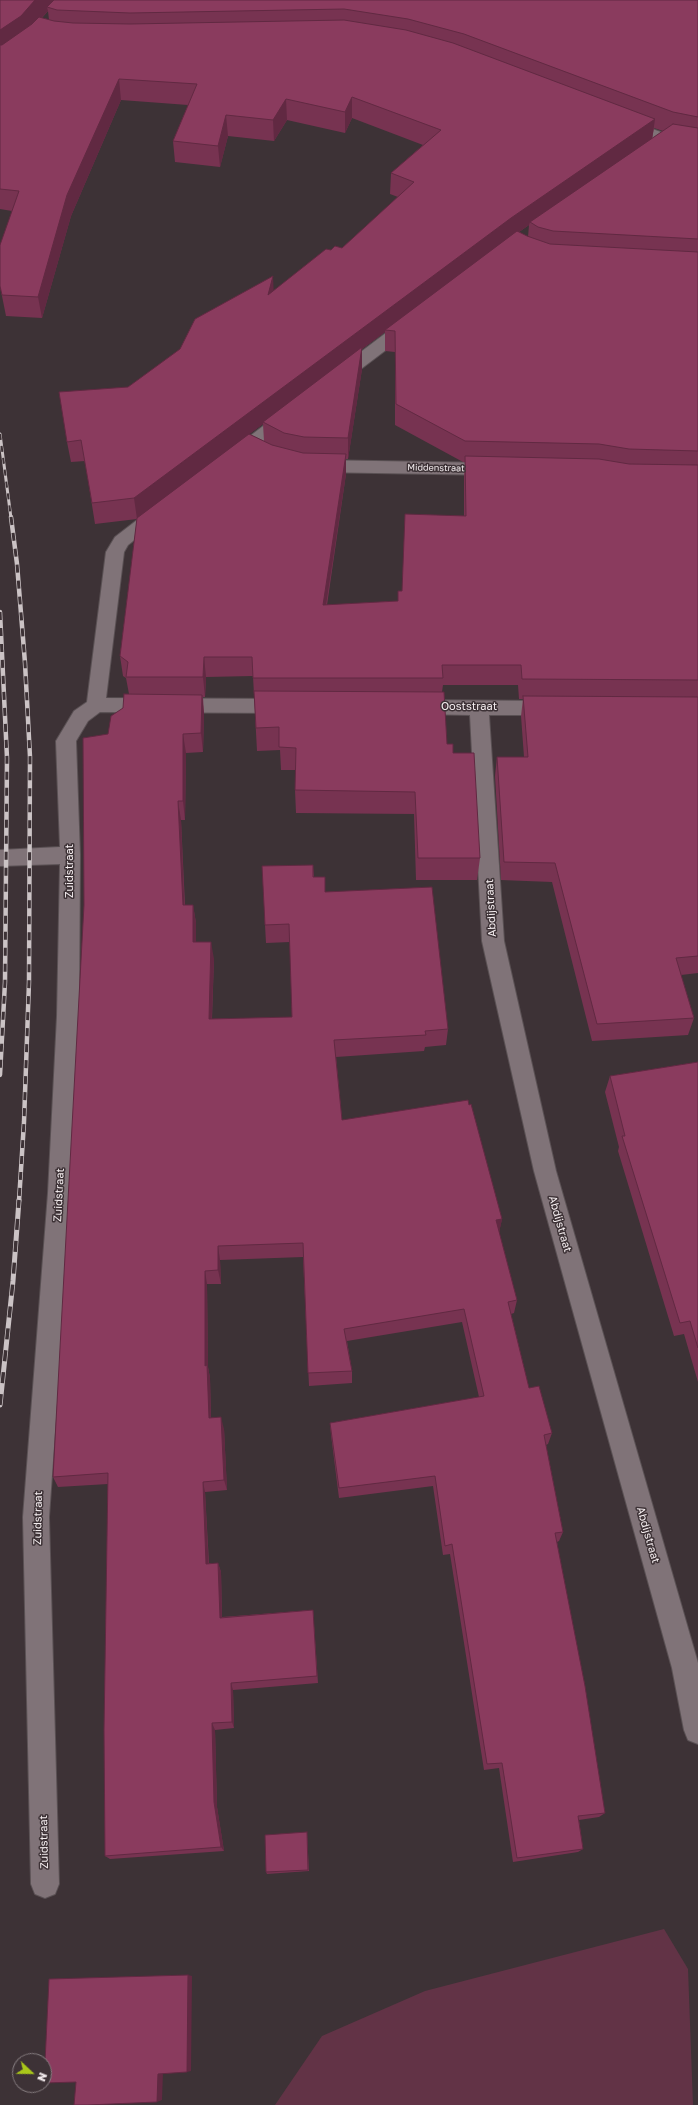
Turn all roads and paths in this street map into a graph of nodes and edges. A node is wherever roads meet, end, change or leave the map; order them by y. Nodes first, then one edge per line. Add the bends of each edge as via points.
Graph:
1 (612, 118) edge
2 (698, 144) edge
3 (420, 315) edge
4 (325, 387) edge
5 (300, 407) edge
6 (249, 445) junction
7 (267, 454) edge
8 (224, 464) edge
9 (298, 465) edge
10 (510, 470) edge
11 (174, 501) edge
12 (96, 705) junction
13 (300, 706) edge
14 (394, 707) edge
15 (479, 707) junction
16 (566, 708) edge
17 (70, 855) junction
18 (0, 858) edge
19 (698, 1730) edge
20 (46, 1884) dead end

1 - 2 street via 660,143
3 - 4 street
5 - 6 street
6 - 7 street
6 - 8 street
9 - 10 street, Middenstraat
11 - 12 street via 121,541 115,552
12 - 13 street
12 - 17 street, Zuidstraat via 81,716 66,741
14 - 15 street, Ooststraat
15 - 16 street, Ooststraat
15 - 19 street, Abdijstraat via 493,941 545,1171 683,1660
17 - 18 street
17 - 20 street, Zuidstraat via 68,1016 60,1186 36,1516

